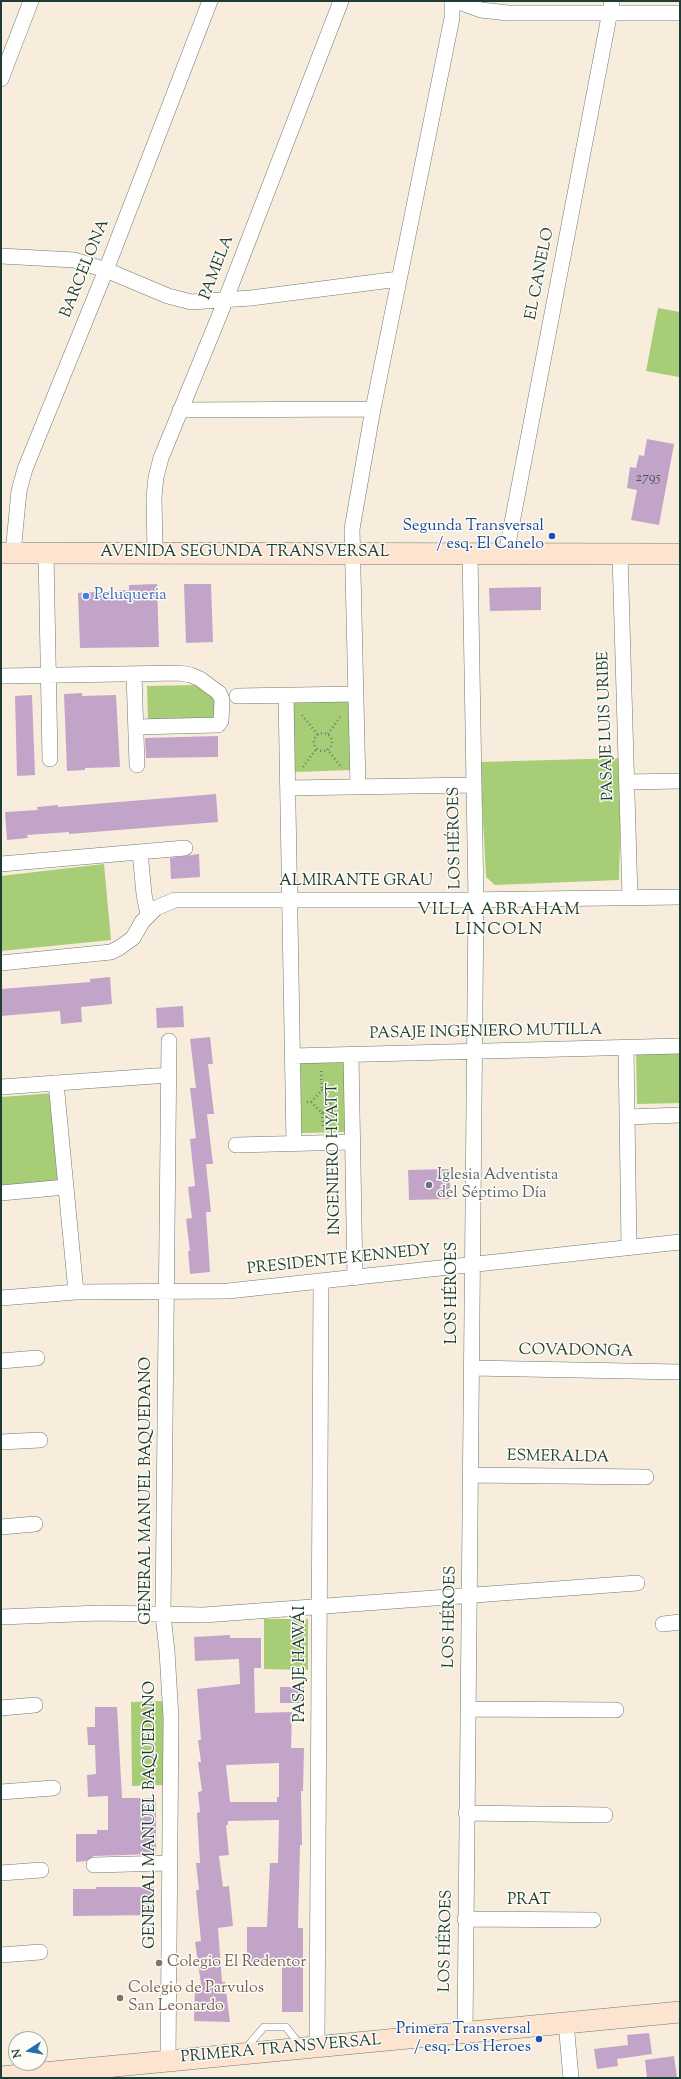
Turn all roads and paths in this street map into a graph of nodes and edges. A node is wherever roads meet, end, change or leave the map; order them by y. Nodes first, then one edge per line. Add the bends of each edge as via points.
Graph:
1 (31, 1) edge
2 (210, 1) edge
3 (341, 1) edge
4 (452, 1) edge
5 (456, 1) edge
6 (611, 7) edge
7 (680, 13) edge
8 (1, 79) edge
9 (1, 256) edge
10 (106, 270) junction
11 (399, 279) junction
12 (225, 300) junction
13 (373, 409) junction
14 (180, 410) junction
15 (353, 552) junction
16 (7, 553) edge
17 (46, 553) junction
18 (155, 553) junction
19 (470, 554) junction
20 (506, 554) junction
21 (620, 554) junction
22 (680, 554) edge
23 (134, 674) junction
24 (49, 675) junction
25 (1, 676) edge
26 (356, 694) junction
27 (286, 695) junction
28 (237, 696) dead end
29 (136, 726) junction
30 (332, 740) joint
31 (50, 759) dead end
32 (137, 766) dead end
33 (680, 781) edge
34 (627, 782) junction
35 (474, 785) junction
36 (358, 787) junction
37 (288, 788) junction
38 (185, 848) dead end
39 (140, 852) junction
40 (1, 864) edge
41 (680, 897) edge
42 (630, 898) junction
43 (290, 900) junction
44 (476, 900) junction
45 (148, 914) junction
46 (1, 963) edge
47 (169, 1041) dead end
48 (680, 1046) edge
49 (626, 1048) junction
50 (474, 1052) junction
51 (351, 1055) junction
52 (292, 1056) junction
53 (321, 1056) junction
54 (169, 1075) junction
55 (56, 1083) junction
56 (1, 1088) edge
57 (322, 1090) junction
58 (680, 1115) edge
59 (627, 1118) junction
60 (352, 1142) junction
61 (294, 1143) junction
62 (236, 1145) dead end
63 (66, 1187) junction
64 (1, 1193) edge
65 (680, 1242) edge
66 (629, 1247) junction
67 (471, 1264) junction
68 (355, 1278) junction
69 (322, 1282) junction
70 (76, 1292) junction
71 (166, 1292) junction
72 (1, 1298) edge
73 (37, 1358) dead end
74 (1, 1361) edge
75 (471, 1368) junction
76 (680, 1372) edge
77 (40, 1440) dead end
78 (1, 1442) edge
79 (470, 1475) junction
80 (646, 1477) dead end
81 (35, 1524) dead end
82 (1, 1527) edge
83 (637, 1583) dead end
84 (469, 1595) junction
85 (319, 1608) junction
86 (163, 1615) junction
87 (1, 1617) edge
88 (680, 1622) edge
89 (663, 1624) dead end
90 (35, 1705) dead end
91 (1, 1708) edge
92 (468, 1709) junction
93 (616, 1710) dead end
94 (53, 1788) dead end
95 (1, 1792) edge
96 (466, 1813) junction
97 (605, 1815) dead end
98 (170, 1863) junction
99 (94, 1865) dead end
100 (41, 1870) dead end
101 (1, 1873) edge
102 (465, 1919) junction
103 (593, 1920) dead end
104 (40, 1952) dead end
105 (1, 1955) edge
106 (680, 2012) edge
107 (566, 2023) junction
108 (465, 2033) junction
109 (310, 2047) junction
110 (168, 2061) junction
111 (1, 2077) edge
112 (571, 2078) edge

1 - 8 street
2 - 10 street, BARCELONA
3 - 12 street, PAMELA
4 - 11 street via 452,18
5 - 6 street via 494,12
6 - 7 street
6 - 20 street, EL CANELO
9 - 10 street via 60,258
10 - 12 street via 179,299 191,302
10 - 16 street, BARCELONA via 25,469
11 - 12 street
11 - 13 street
12 - 14 street, PAMELA
13 - 14 street
13 - 15 street via 352,529
14 - 18 street, PAMELA via 156,477
15 - 18 main road, AVENIDA SEGUNDA TRANSVERSAL
15 - 19 main road, AVENIDA SEGUNDA TRANSVERSAL
15 - 26 street
16 - 17 main road, AVENIDA SEGUNDA TRANSVERSAL
17 - 18 main road, AVENIDA SEGUNDA TRANSVERSAL
17 - 24 street
19 - 20 main road, AVENIDA SEGUNDA TRANSVERSAL
19 - 35 street, LOS HÉROES
20 - 21 main road, AVENIDA SEGUNDA TRANSVERSAL
21 - 22 main road, AVENIDA SEGUNDA TRANSVERSAL
21 - 34 street, PASAJE LUIS URIBE
23 - 24 street
23 - 29 street
23 - 29 street via 191,675 219,693 222,700 221,721 216,726
24 - 25 street
24 - 31 street
26 - 27 street
26 - 36 street
27 - 28 street
27 - 37 street
29 - 32 street
30 - 30 path via 328,734 321,733 315,738 315,745 324,750 330,747
33 - 34 street
34 - 42 street, PASAJE LUIS URIBE
35 - 36 street
35 - 44 street, LOS HÉROES
36 - 37 street
37 - 43 street
38 - 39 street
39 - 40 street
39 - 45 street
41 - 42 street, ALMIRANTE GRAU
42 - 44 street, ALMIRANTE GRAU
43 - 44 street, ALMIRANTE GRAU
43 - 45 street, ALMIRANTE GRAU via 175,900
43 - 52 street
44 - 50 street, LOS HÉROES
45 - 46 street via 133,938 111,952
47 - 54 street, GENERAL MANUEL BAQUEDANO
48 - 49 street, PASAJE INGENIERO MUTILLA
49 - 50 street, PASAJE INGENIERO MUTILLA
49 - 59 street
50 - 51 street, PASAJE INGENIERO MUTILLA
50 - 67 street, LOS HÉROES
51 - 53 street, PASAJE INGENIERO MUTILLA
51 - 60 street, INGENIERO HYATT
52 - 53 street, PASAJE INGENIERO MUTILLA
52 - 61 street
53 - 57 path
54 - 55 street
54 - 71 street, GENERAL MANUEL BAQUEDANO
55 - 56 street
55 - 63 street
57 - 57 path via 311,1102 322,1113 333,1101
58 - 59 street
59 - 66 street
60 - 61 street
60 - 68 street, INGENIERO HYATT
61 - 62 street
63 - 64 street
63 - 70 street
65 - 66 street, PRESIDENTE KENNEDY
66 - 67 street, PRESIDENTE KENNEDY
67 - 68 street, PRESIDENTE KENNEDY
67 - 75 street, LOS HÉROES
68 - 69 street, PRESIDENTE KENNEDY
69 - 71 street, PRESIDENTE KENNEDY via 228,1291
69 - 85 street, PASAJE HAWÁI
70 - 71 street, PRESIDENTE KENNEDY
70 - 72 street, PRESIDENTE KENNEDY
71 - 86 street, GENERAL MANUEL BAQUEDANO
73 - 74 street
75 - 76 street, COVADONGA
75 - 79 street, LOS HÉROES
77 - 78 street
79 - 80 street, ESMERALDA
79 - 84 street, LOS HÉROES
81 - 82 street
83 - 84 street
84 - 85 street
84 - 92 street, LOS HÉROES
85 - 86 street via 204,1616
85 - 109 street, PASAJE HAWÁI
86 - 87 street via 100,1613
86 - 98 street, GENERAL MANUEL BAQUEDANO via 171,1698
88 - 89 street
90 - 91 street
92 - 93 street
92 - 96 street, LOS HÉROES
94 - 95 street
96 - 97 street
96 - 102 street, LOS HÉROES
98 - 99 street
98 - 110 street, GENERAL MANUEL BAQUEDANO
100 - 101 street
102 - 103 street, PRAT
102 - 108 street, LOS HÉROES
104 - 105 street
106 - 107 main road, PRIMERA TRANSVERSAL
107 - 108 main road, PRIMERA TRANSVERSAL
107 - 112 street
108 - 109 main road, PRIMERA TRANSVERSAL
109 - 110 main road, PRIMERA TRANSVERSAL
110 - 111 main road, PRIMERA TRANSVERSAL

